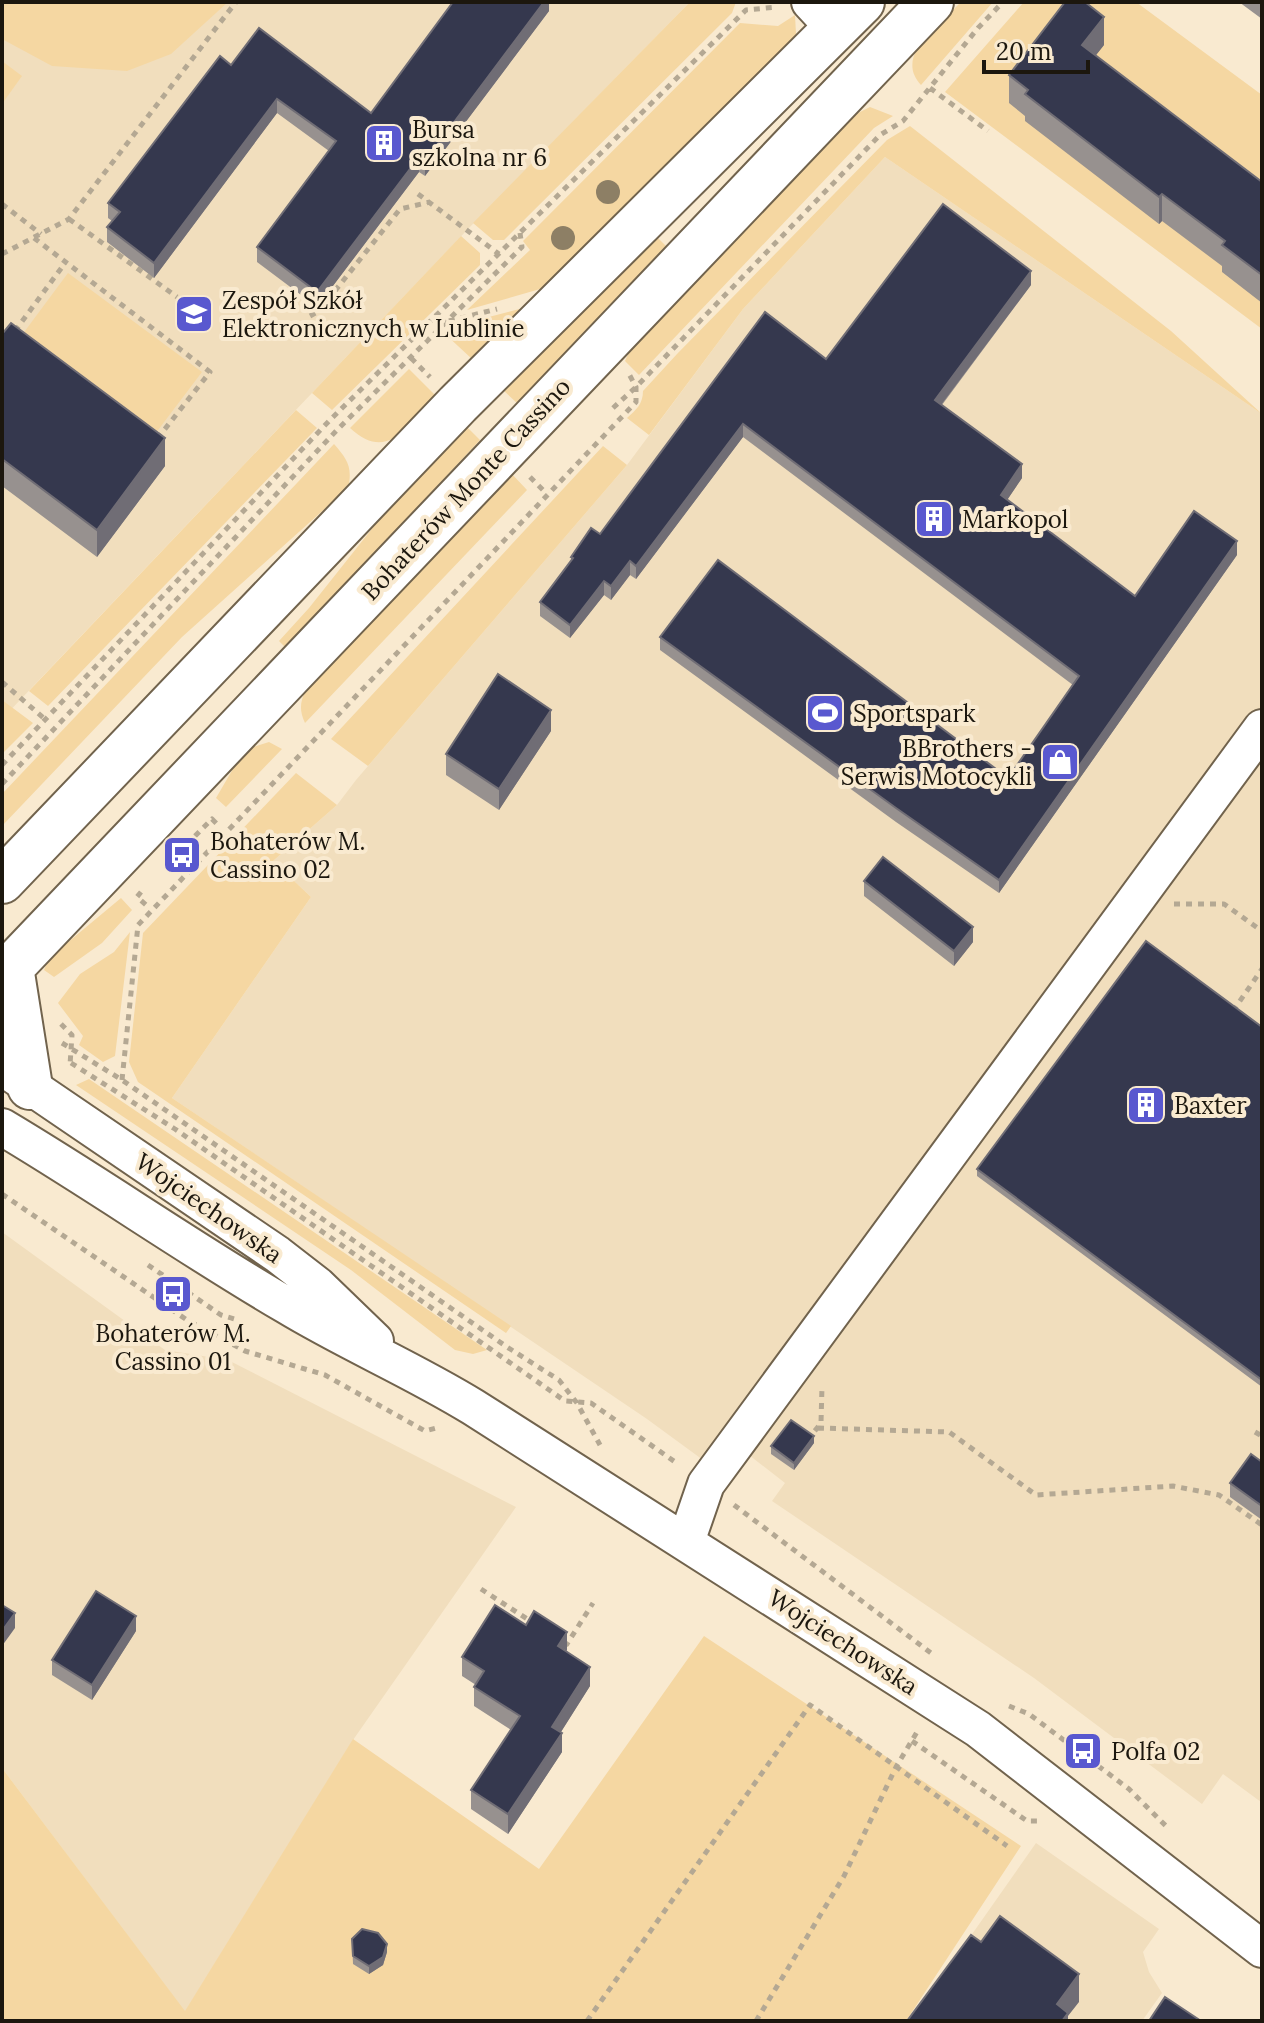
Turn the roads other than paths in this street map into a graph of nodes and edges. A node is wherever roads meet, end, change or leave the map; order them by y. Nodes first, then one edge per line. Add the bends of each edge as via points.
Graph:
1 (931, 2) edge
2 (836, 11) edge
3 (1262, 728) edge
4 (2, 881) edge
5 (7, 972) edge
6 (16, 1077) edge
7 (2, 1127) edge
8 (403, 1367) junction
9 (686, 1542) junction
10 (1262, 1949) edge

1 - 5 main road, Bohaterów Monte Cassino
2 - 4 main road
3 - 9 street via 706,1484
5 - 6 main road
6 - 8 street, Wojciechowska via 277,1254
7 - 8 street, Wojciechowska via 248,1283
8 - 9 street, Wojciechowska
9 - 10 street, Wojciechowska via 978,1729

